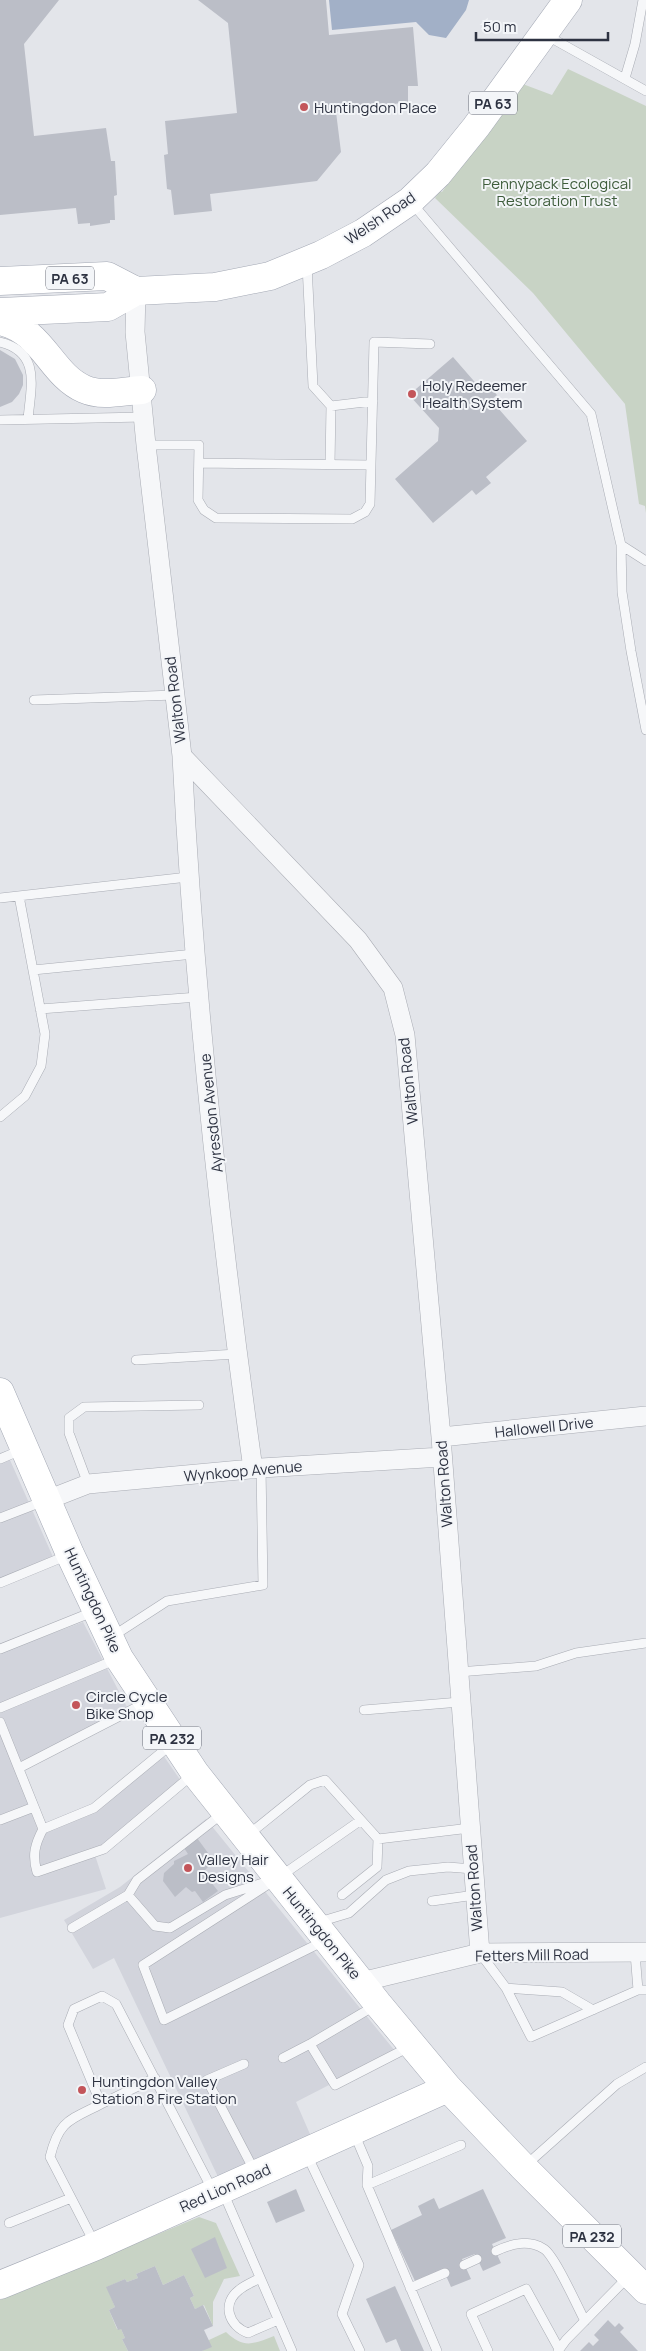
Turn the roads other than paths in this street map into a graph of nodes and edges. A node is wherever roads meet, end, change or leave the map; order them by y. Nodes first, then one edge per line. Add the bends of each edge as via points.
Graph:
1 (568, 0) edge
2 (643, 0) edge
3 (544, 34) junction
4 (625, 78) junction
5 (646, 91) edge
6 (410, 201) junction
7 (307, 260) junction
8 (0, 281) edge
9 (136, 291) junction
10 (0, 312) edge
11 (0, 321) edge
12 (0, 342) edge
13 (430, 344) dead end
14 (142, 390) junction
15 (373, 402) junction
16 (331, 406) junction
17 (144, 417) junction
18 (28, 419) junction
19 (0, 420) edge
20 (146, 444) junction
21 (198, 463) junction
22 (330, 464) junction
23 (371, 465) junction
24 (621, 545) junction
25 (646, 561) edge
26 (175, 695) junction
27 (34, 700) dead end
28 (646, 730) edge
29 (182, 756) junction
30 (188, 877) junction
31 (19, 896) junction
32 (0, 898) edge
33 (194, 954) junction
34 (33, 970) junction
35 (198, 997) junction
36 (40, 1009) junction
37 (0, 1117) edge
38 (237, 1354) junction
39 (136, 1360) dead end
40 (0, 1392) edge
41 (199, 1405) dead end
42 (646, 1416) edge
43 (441, 1437) junction
44 (12, 1454) edge
45 (442, 1457) junction
46 (257, 1469) junction
47 (88, 1484) junction
48 (47, 1500) junction
49 (0, 1518) edge
50 (70, 1554) junction
51 (0, 1583) edge
52 (96, 1610) junction
53 (646, 1643) edge
54 (115, 1647) junction
55 (0, 1649) edge
56 (458, 1672) junction
57 (148, 1702) junction
58 (460, 1702) junction
59 (0, 1708) edge
60 (364, 1710) dead end
61 (0, 1725) edge
62 (174, 1742) junction
63 (19, 1768) junction
64 (195, 1773) junction
65 (34, 1807) junction
66 (225, 1811) junction
67 (0, 1820) edge
68 (361, 1820) junction
69 (470, 1828) junction
70 (43, 1829) junction
71 (246, 1837) junction
72 (378, 1839) junction
73 (473, 1870) junction
74 (278, 1878) junction
75 (128, 1895) junction
76 (342, 1895) dead end
77 (475, 1895) junction
78 (432, 1901) dead end
79 (72, 1928) dead end
80 (320, 1932) junction
81 (640, 1952) edge
82 (480, 1953) junction
83 (361, 1982) junction
84 (506, 1988) junction
85 (642, 1990) edge
86 (378, 2004) junction
87 (593, 2010) junction
88 (310, 2044) junction
89 (413, 2046) junction
90 (283, 2058) dead end
91 (244, 2064) dead end
92 (646, 2067) edge
93 (155, 2078) junction
94 (448, 2088) junction
95 (102, 2104) junction
96 (353, 2130) junction
97 (460, 2145) dead end
98 (306, 2152) junction
99 (523, 2167) junction
100 (256, 2174) junction
101 (367, 2185) junction
102 (218, 2192) junction
103 (71, 2198) junction
104 (9, 2223) dead end
105 (96, 2246) junction
106 (496, 2251) dead end
107 (477, 2259) dead end
108 (464, 2265) dead end
109 (445, 2273) dead end
110 (260, 2278) junction
111 (638, 2282) edge
112 (0, 2285) edge
113 (410, 2288) junction
114 (278, 2320) junction
115 (585, 2320) junction
116 (558, 2350) edge
117 (292, 2351) edge
118 (360, 2351) edge
119 (437, 2351) edge
120 (488, 2351) edge

1 - 3 main road, Welsh Road / PA 63
2 - 4 lane
3 - 4 lane via 579,56
3 - 6 main road, Welsh Road / PA 63 via 476,127 438,174
4 - 5 lane
6 - 7 main road, Welsh Road / PA 63 via 363,232
6 - 24 lane via 592,414
7 - 9 main road, Welsh Road / PA 63 via 270,276 215,287
7 - 16 lane via 313,386
8 - 9 main road, PA 63 via 107,276
9 - 10 main road, Welsh Road / PA 63 via 108,307
9 - 14 street, Walton Road via 135,332
11 - 14 main road via 9,323 39,342 68,377 84,389 106,393
12 - 18 lane via 23,353 29,362 32,376
13 - 15 lane via 374,342
14 - 17 street, Walton Road
15 - 16 lane
15 - 23 lane
16 - 22 lane
17 - 18 lane
17 - 20 street, Walton Road
18 - 19 lane
20 - 21 lane via 199,445
20 - 26 street, Walton Road
21 - 22 lane
21 - 23 lane via 198,500 204,510 216,518 352,519 365,512 370,504
22 - 23 lane
24 - 25 lane
24 - 28 lane via 624,600
26 - 27 lane
26 - 29 street, Walton Road
29 - 30 street, Ayresdon Avenue
29 - 43 street, Walton Road via 358,940 393,988 405,1035
30 - 31 lane
30 - 33 street, Ayresdon Avenue
31 - 32 lane
31 - 34 lane
33 - 34 lane
33 - 35 street, Ayresdon Avenue
34 - 36 lane
35 - 36 lane
35 - 38 street, Ayresdon Avenue
36 - 37 lane via 45,1034 41,1066 25,1096
38 - 39 lane
38 - 46 street, Ayresdon Avenue
40 - 44 main road, Huntingdon Pike / PA 232
41 - 47 lane via 84,1407 69,1418 69,1433
42 - 43 street, Hallowell Drive
43 - 45 street, Walton Road
44 - 48 main road, Huntingdon Pike / PA 232
45 - 46 street, Wynkoop Avenue
45 - 56 street, Walton Road
46 - 47 street, Wynkoop Avenue
46 - 54 lane via 263,1585 167,1601
47 - 48 street, Wynkoop Avenue
48 - 49 lane
48 - 50 main road, Huntingdon Pike / PA 232
50 - 51 lane
50 - 52 main road, Huntingdon Pike / PA 232
52 - 54 main road, Huntingdon Pike / PA 232
52 - 55 lane
53 - 56 lane via 576,1652 536,1666
54 - 57 main road, Huntingdon Pike / PA 232
54 - 59 lane
56 - 58 street, Walton Road
57 - 62 main road, Huntingdon Pike / PA 232
57 - 63 lane
58 - 60 lane
58 - 69 street, Walton Road
61 - 63 lane
62 - 64 main road, Huntingdon Pike / PA 232
62 - 70 lane via 94,1808
63 - 65 lane
64 - 66 main road, Huntingdon Pike / PA 232
64 - 70 lane via 104,1849 37,1872 35,1844
65 - 67 lane
65 - 70 lane
66 - 71 main road, Huntingdon Pike / PA 232
66 - 75 lane via 137,1880
68 - 71 lane via 325,1780 310,1785
68 - 72 lane
68 - 74 lane
69 - 72 lane
69 - 73 street, Walton Road
71 - 74 main road, Huntingdon Pike / PA 232
72 - 76 lane via 377,1867
73 - 77 street, Walton Road
73 - 80 lane via 448,1867 409,1871 386,1880 350,1913
74 - 75 lane via 225,1895 170,1928 154,1926
74 - 80 main road, Huntingdon Pike / PA 232
74 - 80 lane via 143,1965 164,2020
75 - 79 lane
77 - 78 lane
77 - 82 street, Walton Road
80 - 83 main road, Huntingdon Pike / PA 232
81 - 82 street, Fetters Mill Road
81 - 85 lane
82 - 83 street, Fetters Mill Road
82 - 84 lane
83 - 86 main road, Huntingdon Pike / PA 232
84 - 87 lane via 562,1992
84 - 87 lane via 531,2037
85 - 87 lane
86 - 88 lane
86 - 89 main road, Huntingdon Pike / PA 232
88 - 89 lane via 335,2084
88 - 90 lane
89 - 94 main road, Huntingdon Pike / PA 232
91 - 100 lane via 208,2080
92 - 99 lane via 617,2084
93 - 95 lane
93 - 95 lane via 116,2004 102,1996 74,2009 68,2025
93 - 102 lane
94 - 96 main road, Red Lion Road
94 - 99 main road, Huntingdon Pike / PA 232
95 - 103 lane via 64,2124 55,2138 50,2157
96 - 98 main road, Red Lion Road
96 - 101 lane via 368,2166
97 - 101 lane
98 - 100 main road, Red Lion Road
98 - 118 lane via 359,2265 342,2314
99 - 111 main road, Huntingdon Pike / PA 232
100 - 102 main road, Red Lion Road
101 - 113 lane
102 - 105 main road, Red Lion Road
102 - 110 lane
103 - 104 lane
103 - 105 lane
105 - 112 main road, Red Lion Road
106 - 115 lane via 512,2244 530,2243 545,2249
107 - 108 lane
109 - 113 lane
110 - 114 lane
110 - 114 lane via 232,2298 228,2310 231,2321 238,2330 248,2333
111 - 115 lane
113 - 119 lane
114 - 117 lane
115 - 116 lane
116 - 120 lane via 526,2289 471,2314

